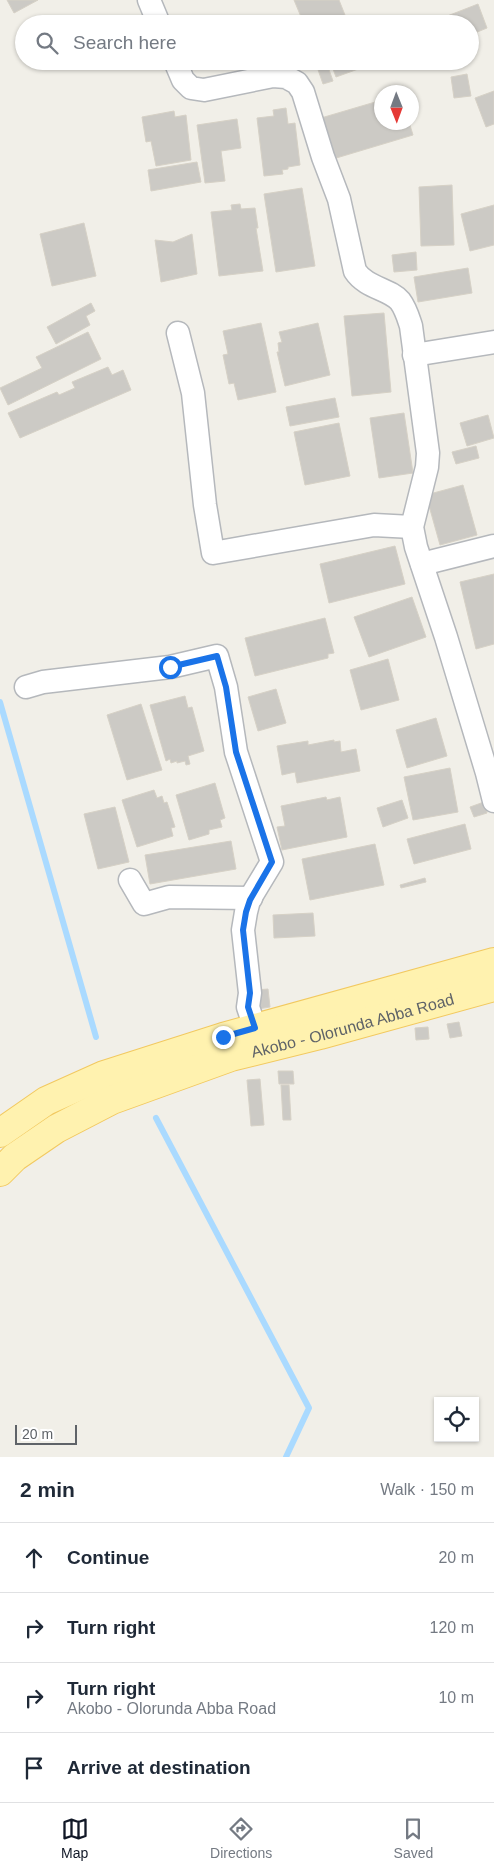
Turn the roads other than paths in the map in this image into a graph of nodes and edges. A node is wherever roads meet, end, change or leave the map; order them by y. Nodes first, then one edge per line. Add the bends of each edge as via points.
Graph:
1 (149, 0) edge
2 (155, 15) edge
3 (179, 70) edge
4 (178, 333) dead end
5 (494, 342) edge
6 (414, 356) junction
7 (412, 527) junction
8 (494, 546) edge
9 (422, 564) junction
10 (26, 687) dead end
11 (491, 773) edge
12 (494, 801) edge
13 (130, 880) dead end
14 (251, 898) junction
15 (494, 962) edge
16 (494, 987) edge
17 (334, 1019) junction
18 (255, 1028) junction
19 (0, 1132) edge
20 (0, 1172) edge

1 - 2 street
3 - 6 street via 191,88 204,90 272,76 297,83 340,199 355,271 360,279 399,300 407,314
4 - 7 street via 194,393 212,553 374,525
5 - 6 street
6 - 7 street via 428,453
7 - 9 street
8 - 9 street
9 - 11 street
10 - 14 street via 42,682 170,667 217,656 226,687 236,752 272,862
11 - 12 street
13 - 14 street via 144,904 169,897
14 - 18 street via 243,930 250,993 248,1007
15 - 17 main road, Akobo - Olorunda Abba Road
16 - 17 main road, Akobo - Olorunda Abba Road
17 - 18 main road, Akobo - Olorunda Abba Road
17 - 20 main road, Akobo - Olorunda Abba Road via 112,1100 56,1129
18 - 19 main road, Akobo - Olorunda Abba Road via 104,1074 46,1101

